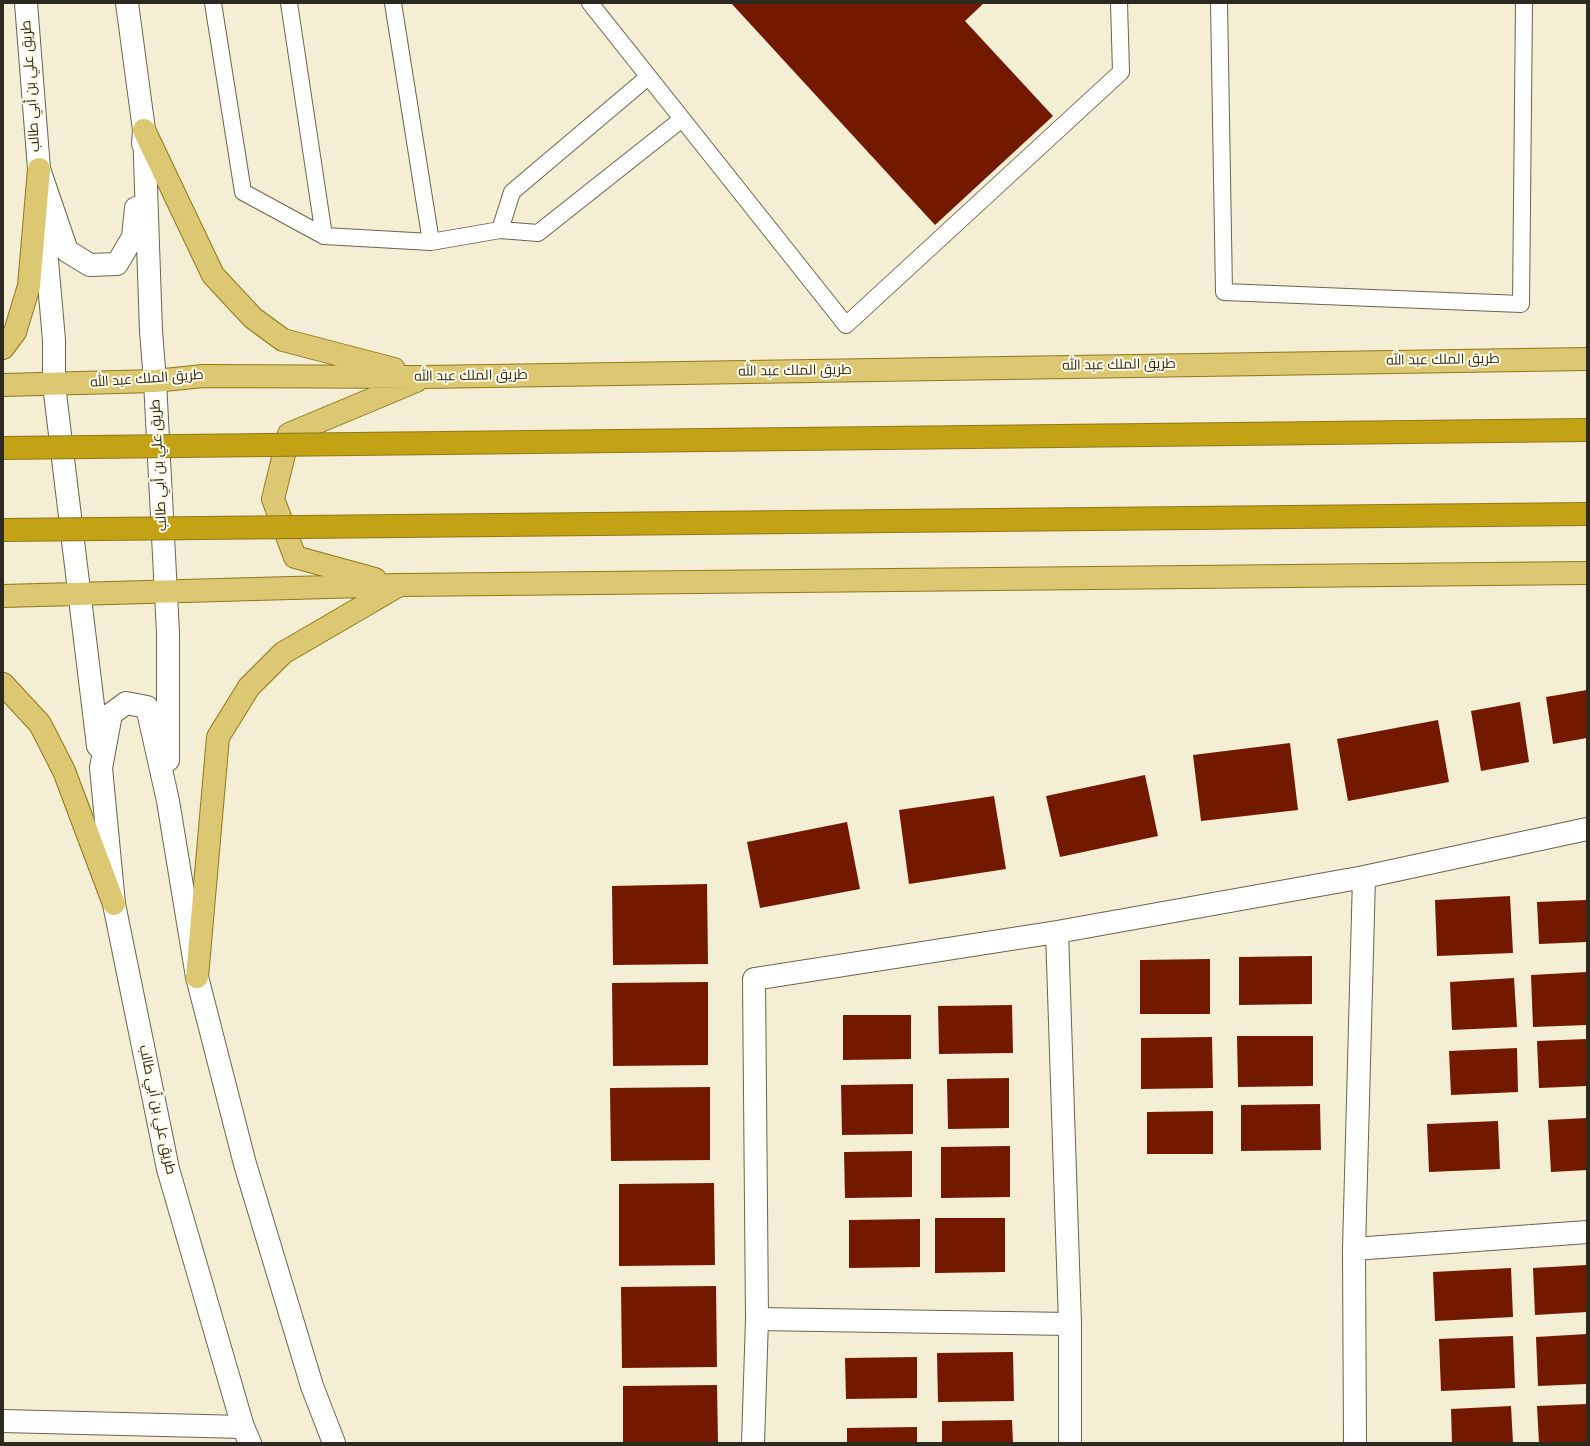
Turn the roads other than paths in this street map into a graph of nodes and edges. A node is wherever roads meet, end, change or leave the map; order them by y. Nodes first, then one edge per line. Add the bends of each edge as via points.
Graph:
1 (26, 3) edge
2 (127, 3) edge
3 (213, 3) edge
4 (289, 3) edge
5 (393, 3) edge
6 (590, 3) edge
7 (1119, 3) edge
8 (1219, 3) edge
9 (1524, 3) edge
10 (648, 77) junction
11 (682, 119) junction
12 (144, 130) junction
13 (39, 169) junction
14 (500, 230) junction
15 (324, 236) junction
16 (431, 242) junction
17 (3, 348) edge
18 (1587, 359) edge
19 (424, 378) junction
20 (155, 381) junction
21 (3, 385) edge
22 (54, 385) junction
23 (1587, 430) edge
24 (3, 448) edge
25 (1587, 514) edge
26 (3, 530) edge
27 (1587, 573) edge
28 (400, 585) junction
29 (166, 591) junction
30 (81, 595) junction
31 (3, 596) edge
32 (3, 684) edge
33 (101, 768) junction
34 (168, 801) junction
35 (1587, 829) edge
36 (1364, 877) junction
37 (114, 904) junction
38 (1057, 932) junction
39 (197, 977) junction
40 (1587, 1232) edge
41 (1354, 1249) junction
42 (757, 1319) junction
43 (1070, 1324) junction
44 (3, 1421) edge
45 (246, 1435) edge
46 (334, 1443) edge
47 (753, 1443) edge
48 (1070, 1443) edge
49 (1355, 1443) edge

1 - 13 main road, طريق علي بن أبي طالب
2 - 12 main road, طريق علي بن أبي طالب
3 - 15 lane via 243,192
4 - 15 lane
5 - 16 lane
6 - 10 lane
7 - 11 lane via 1121,72 846,325
8 - 9 lane via 1224,292 1521,304
10 - 11 lane
10 - 14 lane via 512,192
11 - 14 lane via 538,233
12 - 13 main road, طريق علي بن أبي طالب via 133,238 117,264 90,265 67,251
12 - 19 main road via 213,276 253,318 284,340
12 - 20 main road, طريق علي بن أبي طالب
13 - 17 main road via 28,286 15,332
13 - 22 main road, طريق علي بن أبي طالب via 54,340
14 - 16 lane
15 - 16 lane
18 - 19 main road, طريق الملك عبد الله
19 - 20 main road, طريق الملك عبد الله via 203,376
19 - 28 main road via 289,434 273,500 295,557
20 - 22 main road, طريق الملك عبد الله
20 - 29 main road, طريق علي بن أبي طالب
21 - 22 main road, طريق الملك عبد الله
22 - 30 main road, طريق علي بن أبي طالب
23 - 24 highway, bridge
25 - 26 highway, bridge
27 - 28 main road
28 - 29 main road
28 - 39 main road via 283,653 249,687 218,737
29 - 30 main road
29 - 34 main road, طريق علي بن أبي طالب
30 - 31 main road
30 - 33 main road, طريق علي بن أبي طالب
32 - 37 main road via 40,724 64,771
33 - 34 main road, طريق علي بن أبي طالب via 111,714 126,703 147,707
33 - 37 main road, طريق علي بن أبي طالب
34 - 39 main road, طريق علي بن أبي طالب
35 - 36 main road
36 - 38 main road
36 - 41 main road
37 - 45 main road, طريق علي بن أبي طالب via 168,1169
38 - 42 main road via 754,979
38 - 43 main road
39 - 46 main road, طريق علي بن أبي طالب via 245,1164 312,1386
40 - 41 main road
41 - 49 main road
42 - 43 main road
42 - 47 main road
43 - 48 main road
44 - 45 main road

